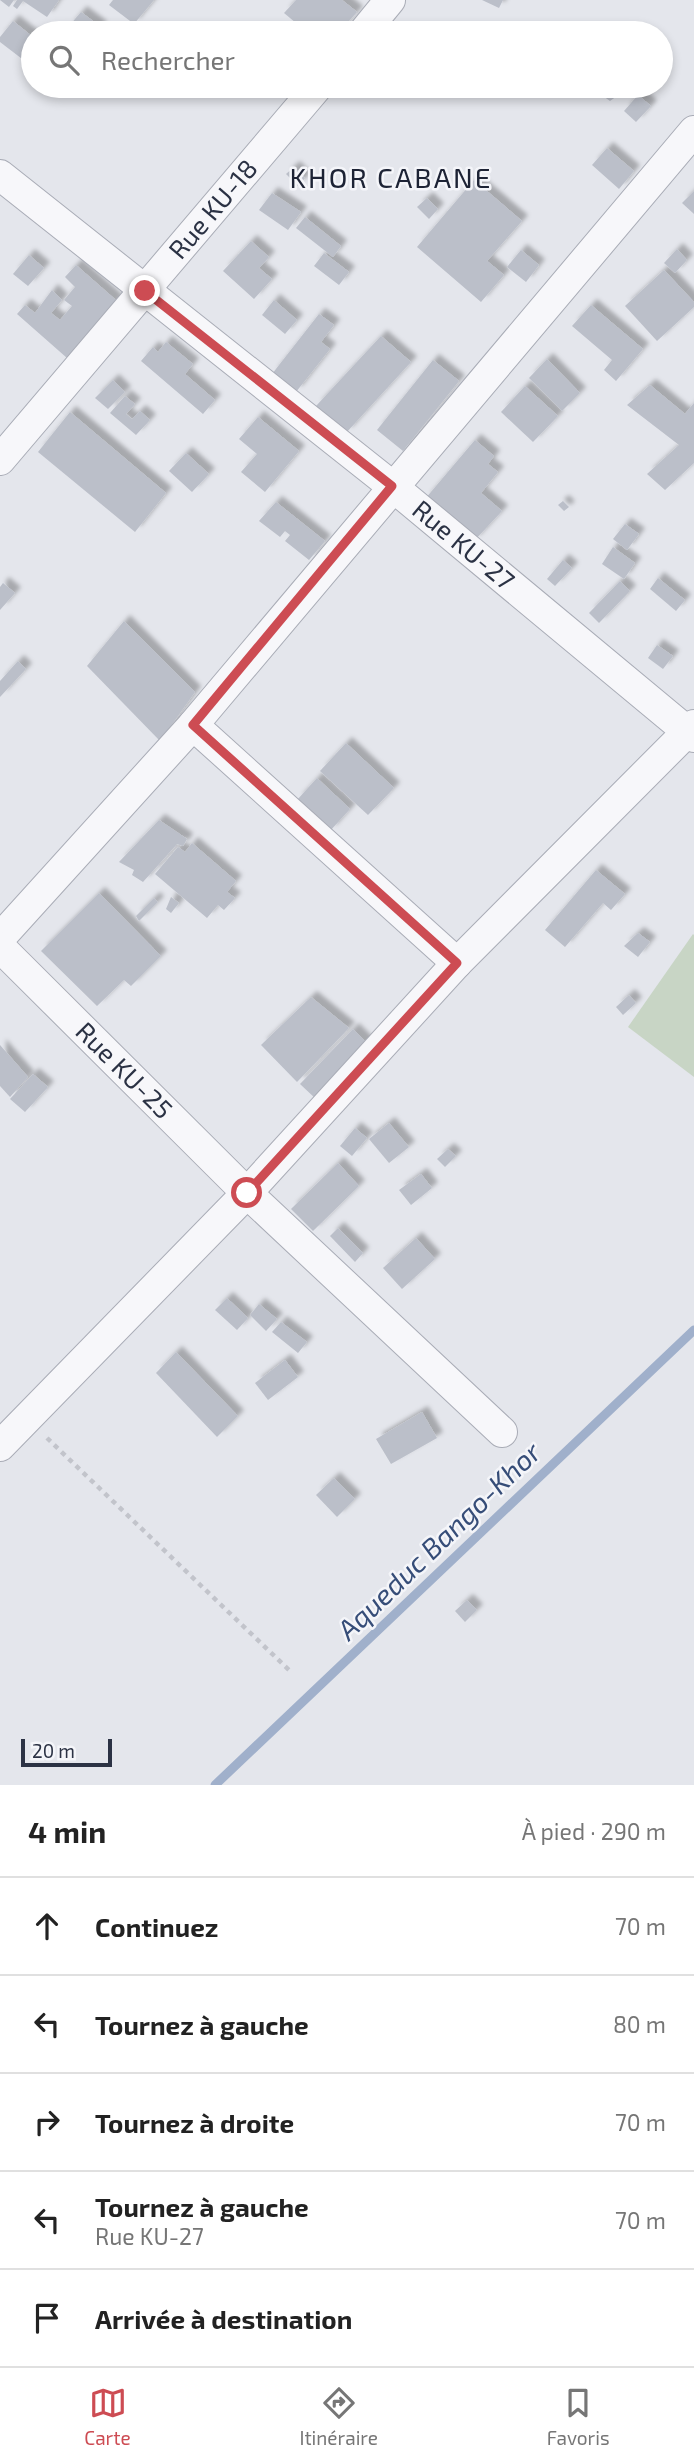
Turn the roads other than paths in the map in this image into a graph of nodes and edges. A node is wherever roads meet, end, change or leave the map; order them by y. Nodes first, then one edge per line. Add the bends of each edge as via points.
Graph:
1 (390, 0) edge
2 (373, 21) edge
3 (308, 98) edge
4 (694, 131) edge
5 (0, 175) edge
6 (145, 291) junction
7 (0, 460) edge
8 (392, 486) junction
9 (193, 725) junction
10 (691, 731) edge
11 (0, 938) edge
12 (0, 947) edge
13 (457, 963) junction
14 (247, 1193) junction
15 (502, 1432) dead end
16 (0, 1446) edge

1 - 2 street
3 - 6 street, Rue KU-18
4 - 8 street
5 - 6 street, Rue KU-27
6 - 7 street, Rue KU-18
6 - 8 street, Rue KU-27
8 - 9 street
8 - 10 street, Rue KU-27
9 - 11 street
9 - 13 street
10 - 13 street
12 - 14 street, Rue KU-25
13 - 14 street
14 - 15 street, Rue KU-25
14 - 16 street

